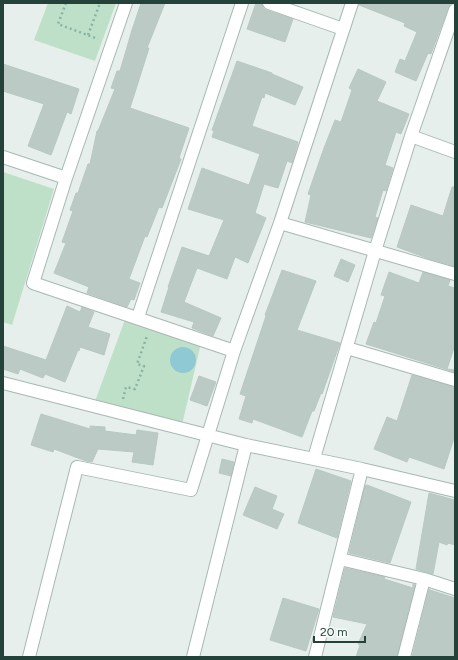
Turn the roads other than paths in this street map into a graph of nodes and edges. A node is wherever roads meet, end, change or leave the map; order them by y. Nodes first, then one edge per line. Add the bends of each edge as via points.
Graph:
1 (126, 3) edge
2 (242, 3) edge
3 (269, 3) edge
4 (352, 3) edge
5 (455, 10) edge
6 (343, 29) junction
7 (450, 41) edge
8 (411, 136) junction
9 (455, 152) edge
10 (3, 157) edge
11 (66, 178) junction
12 (280, 223) junction
13 (375, 251) junction
14 (455, 274) edge
15 (138, 317) junction
16 (347, 348) junction
17 (234, 351) junction
18 (455, 380) edge
19 (3, 383) edge
20 (208, 436) junction
21 (246, 445) junction
22 (314, 458) junction
23 (362, 469) junction
24 (455, 491) edge
25 (340, 559) junction
26 (424, 579) junction
27 (455, 589) edge
28 (29, 657) edge
29 (193, 657) edge
30 (315, 657) edge
31 (404, 657) edge

1 - 11 street
2 - 15 street
3 - 6 street
4 - 6 street
5 - 7 street
6 - 12 street
7 - 8 street
8 - 9 street
8 - 13 street
10 - 11 street
11 - 15 street via 33,283
12 - 13 street
12 - 17 street
13 - 14 street
13 - 16 street
15 - 17 street
16 - 18 street
16 - 22 street
17 - 20 street
19 - 20 street
20 - 21 street
20 - 28 street via 191,490 77,467
21 - 22 street
21 - 29 street
22 - 23 street
23 - 24 street
23 - 25 street
25 - 26 street
25 - 30 street
26 - 27 street
26 - 31 street

